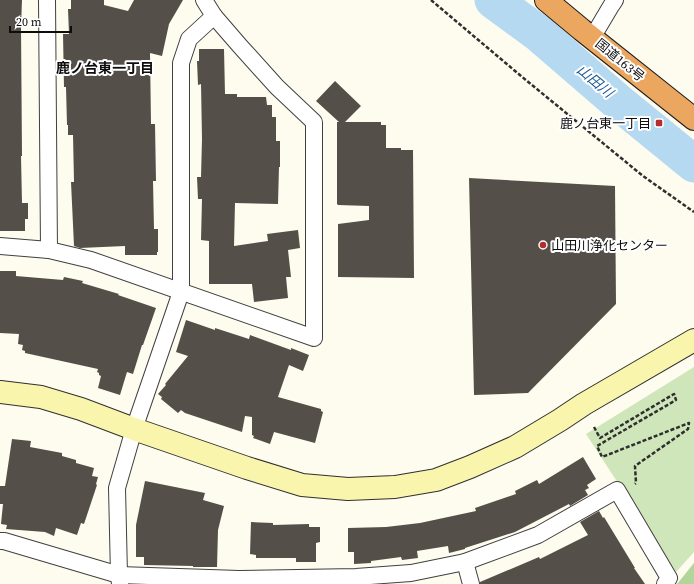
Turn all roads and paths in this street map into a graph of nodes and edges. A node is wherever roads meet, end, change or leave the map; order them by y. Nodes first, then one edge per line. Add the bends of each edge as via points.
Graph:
1 (47, 0) edge
2 (204, 0) edge
3 (431, 0) edge
4 (546, 0) edge
5 (615, 0) edge
6 (214, 16) junction
7 (592, 38) junction
8 (694, 119) edge
9 (694, 212) edge
10 (0, 246) edge
11 (49, 250) junction
12 (181, 292) junction
13 (694, 340) edge
14 (0, 392) edge
15 (594, 428) dead end
16 (134, 429) junction
17 (635, 466) dead end
18 (0, 541) edge
19 (465, 562) junction
20 (119, 579) edge
21 (239, 581) edge
22 (356, 581) edge
23 (471, 584) edge
24 (665, 584) edge

1 - 11 street
2 - 6 street
3 - 9 path via 642,176
4 - 7 highway, 国道163号
5 - 7 street
6 - 12 street via 189,39 181,63
6 - 12 street via 277,87 314,122 314,338
7 - 8 highway, 国道163号
10 - 11 street
11 - 12 street via 91,260
12 - 16 street
13 - 16 street via 515,447 436,480 394,487 348,489 302,485
14 - 16 street via 41,397
15 - 17 path via 600,438 674,394 676,400 597,446 602,457 689,423 688,429
16 - 20 street via 117,488
18 - 20 street
19 - 22 street
19 - 23 street
19 - 24 street via 538,535 617,490 669,578
20 - 21 street
21 - 22 street

